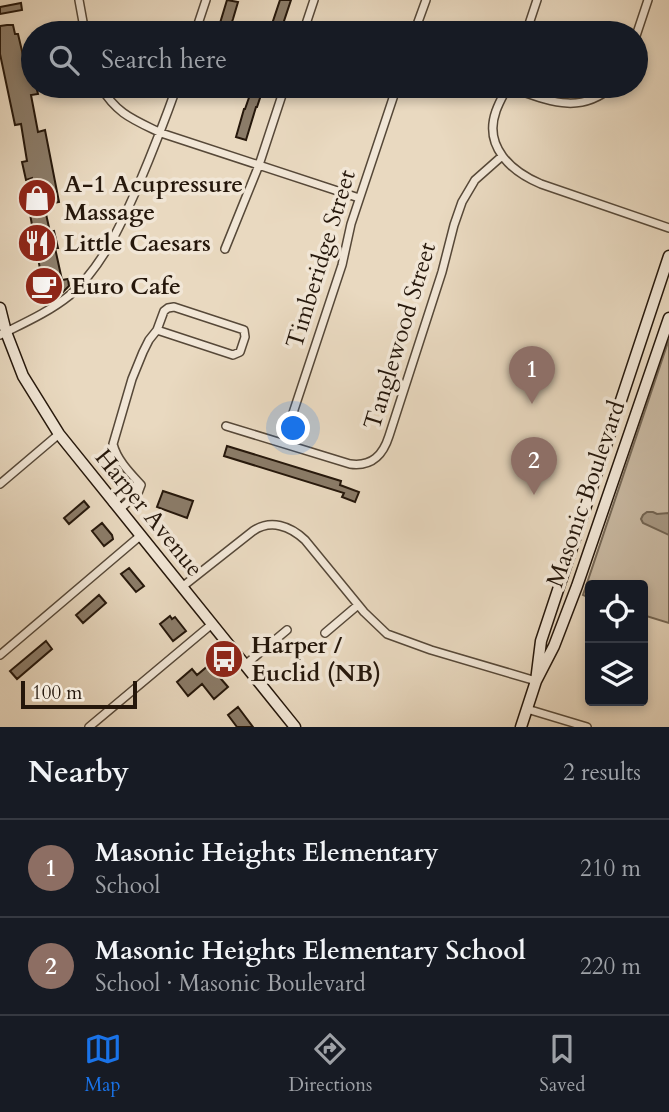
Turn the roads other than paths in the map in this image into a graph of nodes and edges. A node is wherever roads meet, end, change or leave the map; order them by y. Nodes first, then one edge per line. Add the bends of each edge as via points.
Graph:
1 (79, 0) edge
2 (206, 0) edge
3 (314, 0) edge
4 (426, 0) edge
5 (537, 0) edge
6 (648, 0) edge
7 (83, 21) edge
8 (199, 21) edge
9 (307, 21) edge
10 (418, 21) edge
11 (530, 21) edge
12 (641, 21) edge
13 (109, 98) edge
14 (173, 98) edge
15 (281, 98) edge
16 (393, 98) edge
17 (502, 98) edge
18 (545, 98) edge
19 (596, 98) edge
20 (161, 133) junction
21 (501, 157) junction
22 (259, 165) junction
23 (359, 198) junction
24 (669, 228) edge
25 (225, 249) dead end
26 (669, 256) edge
27 (653, 305) junction
28 (0, 308) edge
29 (669, 318) edge
30 (158, 330) junction
31 (3, 334) edge
32 (647, 384) junction
33 (226, 426) dead end
34 (59, 434) junction
35 (282, 443) junction
36 (0, 484) edge
37 (592, 487) junction
38 (116, 507) junction
39 (604, 511) junction
40 (596, 534) junction
41 (140, 536) junction
42 (574, 543) junction
43 (560, 584) junction
44 (578, 586) junction
45 (182, 587) junction
46 (358, 605) junction
47 (212, 624) junction
48 (287, 630) dead end
49 (325, 633) dead end
50 (0, 655) edge
51 (245, 665) junction
52 (536, 681) junction
53 (527, 709) junction
54 (89, 727) edge
55 (294, 727) edge
56 (521, 727) edge
57 (587, 727) edge

1 - 7 street
2 - 8 street
3 - 9 street
4 - 10 street
5 - 11 street
6 - 12 street
13 - 20 street via 121,112
14 - 20 street
15 - 22 street
16 - 23 street, Timberidge Street
17 - 21 street via 494,121
18 - 19 street via 571,104
20 - 22 street
20 - 31 street via 123,220 86,278 59,304
21 - 24 street via 529,179
21 - 35 street, Tanglewood Street via 475,180 462,202 379,457 350,464
22 - 23 street
22 - 25 street
23 - 35 street, Timberidge Street via 342,265
26 - 27 main road, Masonic Boulevard
27 - 32 main road via 637,371
27 - 37 main road, Masonic Boulevard
28 - 31 main road, Harper Avenue
29 - 32 main road, Masonic Boulevard
30 - 30 street via 164,310 174,307 244,330 245,337 240,352 233,355
30 - 38 street via 132,379 113,444 141,485 130,487
31 - 34 main road, Harper Avenue
32 - 39 main road, Masonic Boulevard
33 - 35 street, Tanglewood Street
34 - 36 street
34 - 38 main road, Harper Avenue
37 - 39 main road via 603,498
37 - 42 main road, Masonic Boulevard
38 - 41 main road, Harper Avenue
39 - 40 main road, Masonic Boulevard
40 - 42 main road
40 - 44 main road, Masonic Boulevard
41 - 45 main road, Harper Avenue
41 - 50 street
42 - 43 main road, Masonic Boulevard
43 - 44 main road
43 - 52 main road, Masonic Boulevard via 541,641
44 - 52 main road, Masonic Boulevard
45 - 46 street via 253,531 270,524 305,540
45 - 47 main road, Harper Avenue
46 - 49 street
46 - 52 street via 394,637
47 - 51 main road, Harper Avenue
47 - 54 street
48 - 51 street
51 - 55 main road, Harper Avenue
52 - 53 main road, Masonic Boulevard
53 - 56 main road, Masonic Boulevard
53 - 57 street

